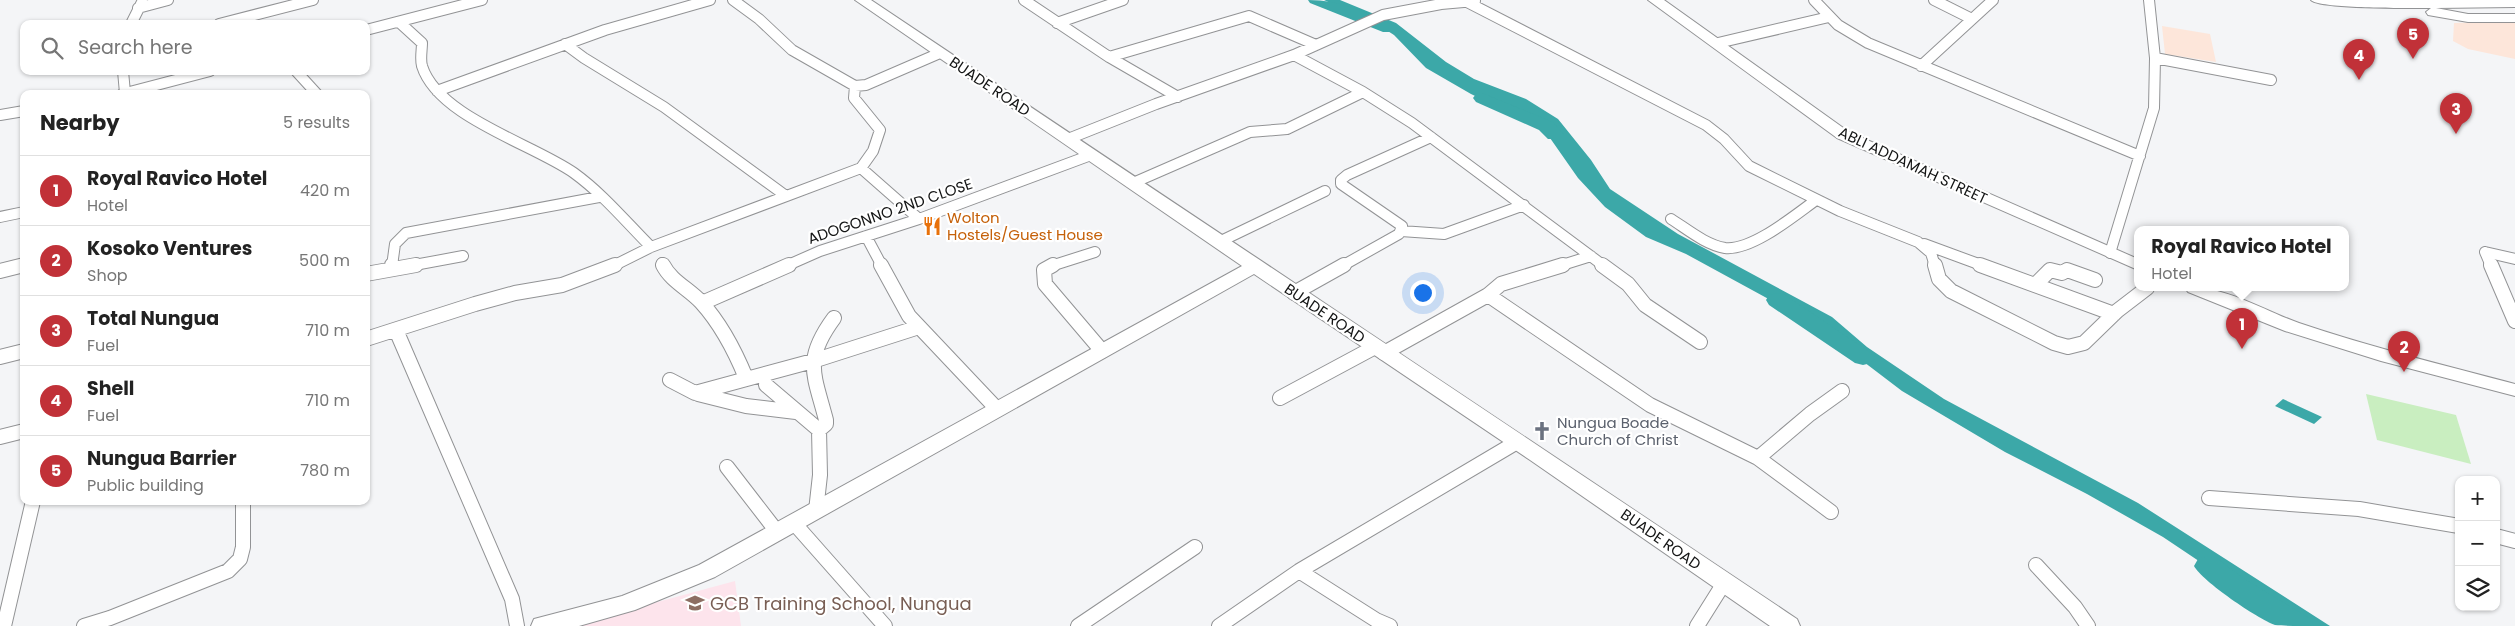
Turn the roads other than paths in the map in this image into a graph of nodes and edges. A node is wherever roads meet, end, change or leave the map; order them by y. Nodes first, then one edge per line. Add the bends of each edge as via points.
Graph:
1 (168, 0) edge
2 (313, 0) edge
3 (482, 0) edge
4 (710, 0) edge
5 (733, 0) edge
6 (862, 0) edge
7 (1024, 0) edge
8 (1124, 0) edge
9 (1431, 0) edge
10 (1480, 0) edge
11 (1656, 0) edge
12 (1814, 0) edge
13 (1934, 0) edge
14 (2149, 0) edge
15 (2318, 0) edge
16 (1990, 1) edge
17 (2335, 1) edge
18 (1467, 2) junction
19 (2381, 3) edge
20 (2515, 3) edge
21 (141, 4) edge
22 (1441, 4) junction
23 (2397, 6) junction
24 (1829, 17) junction
25 (2515, 18) edge
26 (1972, 19) junction
27 (133, 20) edge
28 (234, 20) edge
29 (399, 22) junction
30 (1057, 23) junction
31 (370, 29) edge
32 (1718, 43) junction
33 (565, 44) junction
34 (1316, 45) junction
35 (940, 53) junction
36 (1294, 55) junction
37 (1110, 57) junction
38 (2155, 58) junction
39 (1921, 66) junction
40 (124, 75) edge
41 (194, 75) edge
42 (300, 75) edge
43 (2271, 80) dead end
44 (855, 86) junction
45 (124, 90) edge
46 (136, 90) edge
47 (314, 90) edge
48 (437, 91) junction
49 (1363, 92) junction
50 (1178, 97) junction
51 (20, 112) edge
52 (0, 115) edge
53 (1431, 137) junction
54 (1068, 139) junction
55 (1091, 155) junction
56 (2140, 156) junction
57 (861, 168) junction
58 (1134, 183) junction
59 (1325, 191) dead end
60 (786, 196) junction
61 (599, 197) junction
62 (1816, 200) junction
63 (1524, 205) junction
64 (20, 213) edge
65 (0, 217) edge
66 (918, 219) junction
67 (1671, 219) dead end
68 (1401, 231) junction
69 (866, 236) junction
70 (1219, 242) junction
71 (1918, 242) junction
72 (650, 247) junction
73 (1094, 252) dead end
74 (2110, 253) junction
75 (463, 256) dead end
76 (1591, 256) junction
77 (2515, 259) edge
78 (662, 263) dead end
79 (2134, 263) edge
80 (1255, 266) junction
81 (20, 267) edge
82 (392, 269) junction
83 (0, 271) edge
84 (370, 273) edge
85 (2095, 280) dead end
86 (2035, 285) junction
87 (2142, 291) edge
88 (2202, 291) edge
89 (1294, 293) junction
90 (1488, 295) junction
91 (702, 303) junction
92 (2114, 314) junction
93 (834, 318) dead end
94 (2515, 322) edge
95 (919, 327) junction
96 (396, 330) junction
97 (370, 338) edge
98 (1700, 342) dead end
99 (1380, 350) junction
100 (20, 351) edge
101 (1102, 351) junction
102 (0, 357) edge
103 (813, 362) junction
104 (746, 378) junction
105 (670, 380) dead end
106 (766, 385) dead end
107 (2515, 390) edge
108 (1842, 391) dead end
109 (695, 394) junction
110 (1280, 398) dead end
111 (997, 409) junction
112 (799, 412) junction
113 (819, 430) junction
114 (20, 431) edge
115 (0, 437) edge
116 (1517, 442) junction
117 (1758, 458) junction
118 (726, 467) dead end
119 (2209, 498) dead end
120 (32, 505) edge
121 (243, 505) edge
122 (816, 511) junction
123 (1831, 512) dead end
124 (2455, 525) edge
125 (786, 528) junction
126 (2500, 537) edge
127 (2515, 540) edge
128 (1195, 547) dead end
129 (2036, 565) dead end
130 (1300, 571) junction
131 (1724, 583) junction
132 (4, 626) edge
133 (84, 626) edge
134 (517, 626) edge
135 (543, 626) edge
136 (885, 626) edge
137 (1078, 626) edge
138 (1219, 626) edge
139 (1390, 626) edge
140 (1697, 626) edge
141 (1788, 626) edge
142 (2088, 626) edge

1 - 21 street
2 - 28 street
3 - 29 street
4 - 33 street
5 - 44 street via 792,50
6 - 35 street, BUADE ROAD
7 - 30 street
8 - 30 street
9 - 22 street
10 - 18 street
11 - 32 street, ABLI ADDAMAH STREET
12 - 24 street
13 - 26 street
14 - 38 street
15 - 17 street
16 - 26 street
17 - 19 street
18 - 22 street
18 - 62 street via 1706,126 1724,139 1749,166
19 - 23 street
20 - 23 street
21 - 27 street
22 - 34 street via 1383,15
23 - 25 street via 2468,18
24 - 32 street
24 - 39 street via 1868,43
26 - 39 street
29 - 31 street
29 - 48 street via 422,43 421,64
30 - 37 street
32 - 74 street, ABLI ADDAMAH STREET via 1843,135
33 - 48 street
33 - 60 street via 576,54 678,116
34 - 36 street
34 - 37 street via 1249,16
35 - 44 street via 866,85
35 - 54 street, BUADE ROAD
36 - 49 street
36 - 50 street
37 - 50 street
38 - 43 street
38 - 56 street via 2154,108
39 - 56 street
40 - 45 street
41 - 46 street
42 - 47 street
44 - 57 street via 854,98 880,130 873,152
48 - 61 street via 467,114 568,169
49 - 53 street
49 - 58 street via 1287,129 1250,132
50 - 54 street
51 - 52 street
53 - 63 street
53 - 68 street via 1341,180 1342,184 1402,226
54 - 55 street, BUADE ROAD
55 - 58 street, BUADE ROAD
55 - 66 street, ADOGONNO 2ND CLOSE
56 - 74 street
57 - 60 street
57 - 66 street
58 - 70 street, BUADE ROAD
59 - 70 street
60 - 72 street
61 - 72 street
61 - 82 street via 406,233 394,242
62 - 67 street via 1738,248 1724,248
62 - 71 street
63 - 68 street via 1444,234
63 - 76 street
64 - 65 street
66 - 69 street, ADOGONNO 2ND CLOSE
68 - 89 street
69 - 91 street, ADOGONNO 2ND CLOSE via 820,251
69 - 95 street via 909,316
70 - 80 street, BUADE ROAD
71 - 86 street
71 - 92 street via 1931,253 1939,279 1951,291 2054,344 2068,347 2084,343
72 - 96 street via 603,271 562,285 515,293
73 - 101 street via 1054,264 1044,270 1043,277 1044,284
74 - 79 street, ABLI ADDAMAH STREET
75 - 82 street
76 - 90 street via 1501,284
76 - 98 street via 1628,284 1653,312
77 - 94 street via 2486,252
78 - 91 street via 666,274 679,281
80 - 89 street, BUADE ROAD
80 - 101 street
81 - 83 street
82 - 84 street
85 - 86 street via 2067,270 2062,273 2050,270
86 - 92 street
87 - 92 street
88 - 107 street via 2344,344
89 - 99 street, BUADE ROAD
90 - 99 street
90 - 117 street via 1650,405
91 - 104 street via 732,345
93 - 103 street via 814,347
95 - 103 street
95 - 111 street
96 - 97 street
96 - 134 street via 512,599
99 - 110 street
99 - 116 street, BUADE ROAD
100 - 102 street
101 - 111 street
103 - 104 street
103 - 113 street via 814,382 826,420
104 - 109 street
105 - 109 street
106 - 112 street
108 - 117 street
109 - 112 street via 746,406
111 - 122 street
112 - 113 street
113 - 122 street via 820,475
114 - 115 street
116 - 130 street
116 - 131 street, BUADE ROAD
117 - 123 street
118 - 125 street
119 - 124 street via 2359,509
120 - 132 street
121 - 133 street via 243,547 240,559 228,571
122 - 125 street
125 - 135 street via 707,571 627,604
125 - 136 street
126 - 127 street
128 - 137 street
129 - 142 street
130 - 138 street
130 - 139 street
131 - 140 street
131 - 141 street, BUADE ROAD

